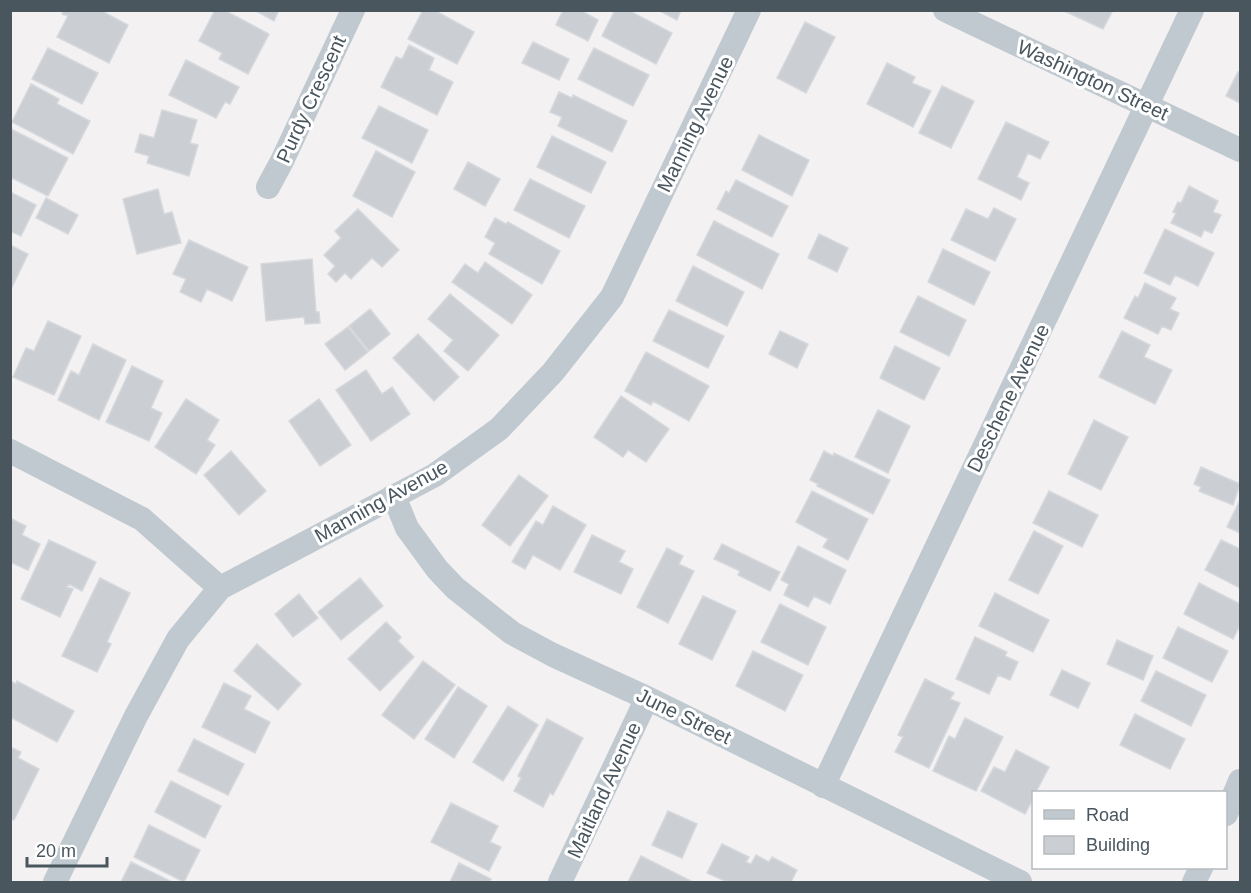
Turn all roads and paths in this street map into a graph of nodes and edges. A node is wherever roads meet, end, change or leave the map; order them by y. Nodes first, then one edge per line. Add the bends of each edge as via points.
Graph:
1 (352, 10) edge
2 (749, 10) edge
3 (945, 10) edge
4 (1192, 10) edge
5 (1146, 104) junction
6 (1240, 150) edge
7 (268, 187) dead end
8 (10, 451) edge
9 (392, 497) junction
10 (220, 588) junction
11 (647, 698) junction
12 (1240, 781) edge
13 (824, 786) junction
14 (1227, 812) edge
15 (55, 882) edge
16 (560, 882) edge
17 (1020, 882) edge

1 - 7 street, Purdy Crescent
2 - 9 street, Manning Avenue via 612,297 553,372 499,429 435,475
3 - 5 street, Washington Street
4 - 5 street, Deschene Avenue
5 - 6 street, Washington Street
5 - 13 street, Deschene Avenue
8 - 10 street via 142,519
9 - 10 street, Manning Avenue
9 - 11 street, June Street via 407,528 437,569 490,617 553,655
10 - 15 street, Manning Avenue via 178,639
11 - 13 street, June Street
11 - 16 street, Maitland Avenue
12 - 14 street
13 - 17 street, June Street

